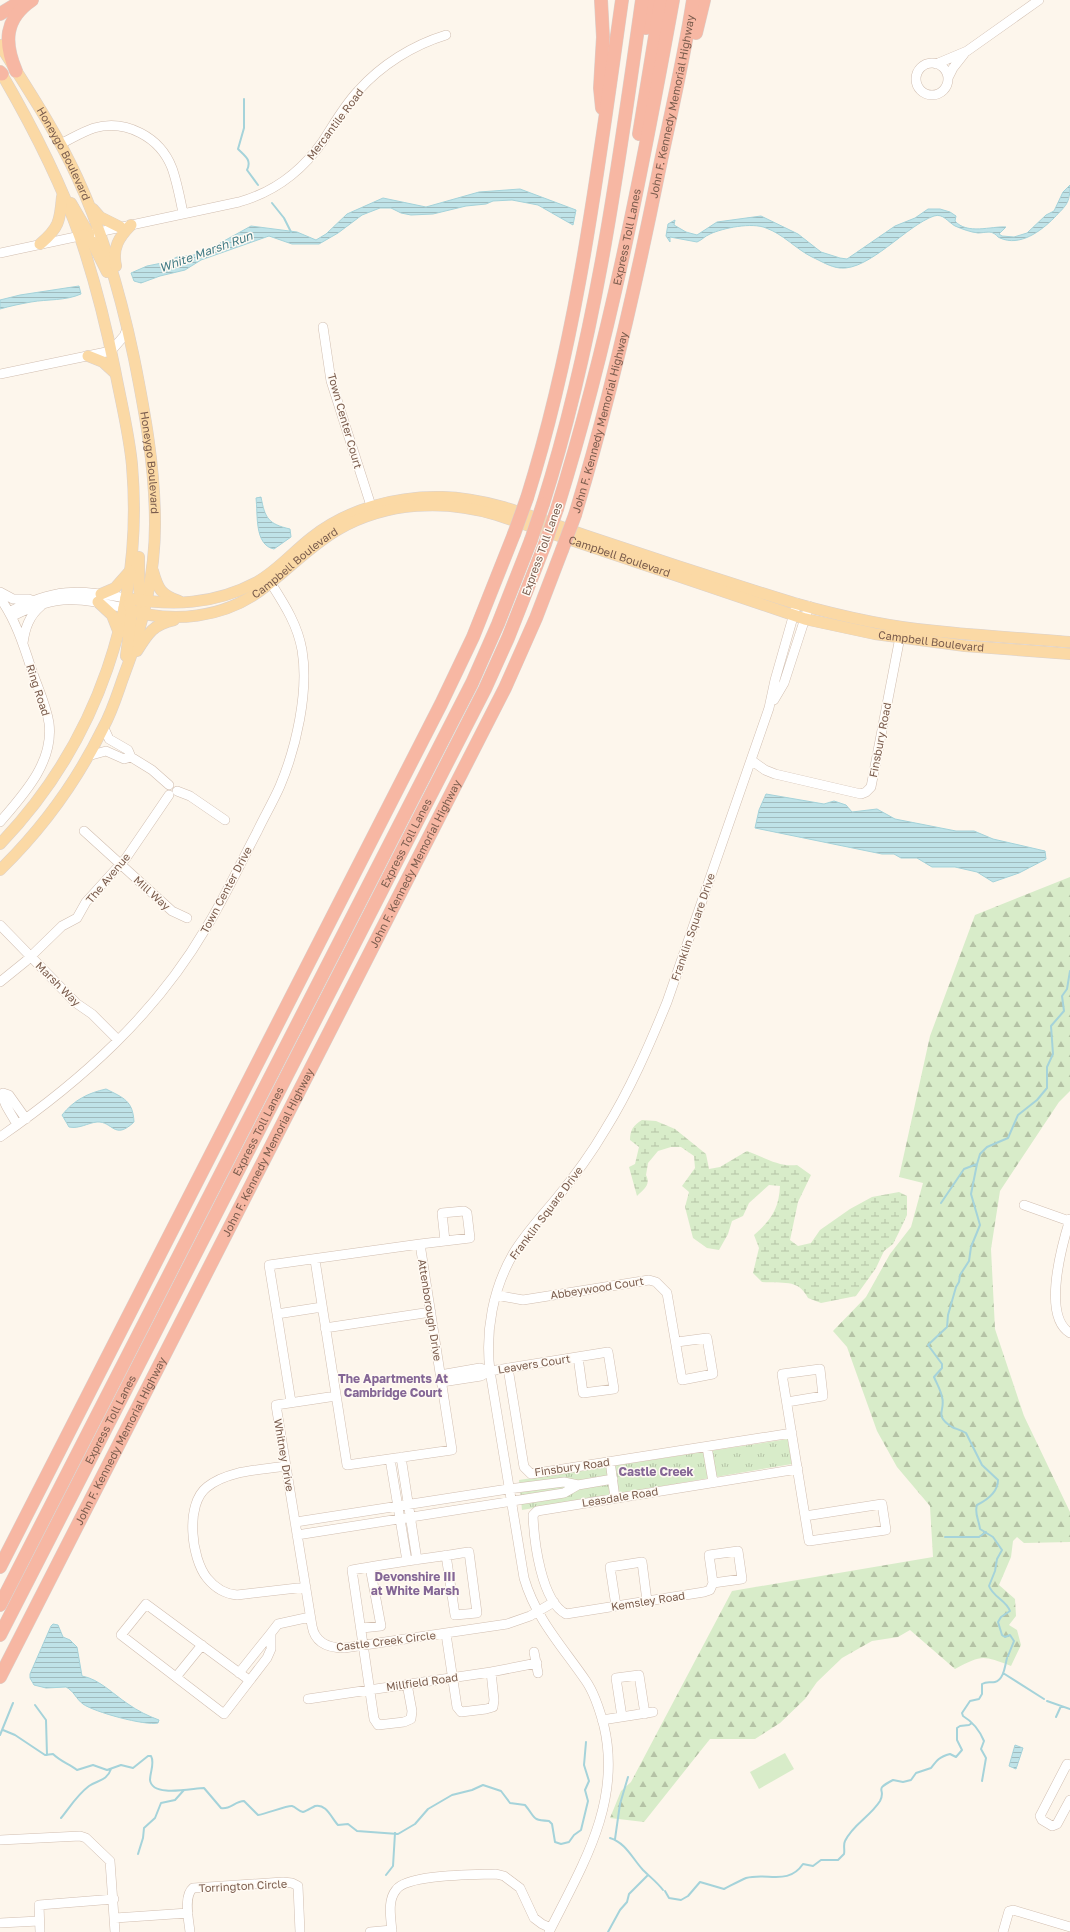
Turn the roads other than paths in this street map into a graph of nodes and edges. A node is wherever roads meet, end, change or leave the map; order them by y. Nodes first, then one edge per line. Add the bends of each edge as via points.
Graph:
1 (24, 0) edge
2 (32, 0) edge
3 (600, 0) edge
4 (622, 0) edge
5 (642, 0) edge
6 (652, 0) edge
7 (661, 0) edge
8 (674, 0) edge
9 (693, 0) edge
10 (704, 0) edge
11 (1039, 0) edge
12 (0, 14) edge
13 (446, 35) dead end
14 (0, 45) edge
15 (967, 51) junction
16 (936, 64) junction
17 (16, 71) junction
18 (1, 72) edge
19 (948, 78) junction
20 (605, 118) junction
21 (665, 142) junction
22 (60, 144) junction
23 (62, 194) junction
24 (89, 205) junction
25 (183, 213) junction
26 (131, 225) junction
27 (120, 227) junction
28 (607, 231) junction
29 (88, 234) junction
30 (40, 244) junction
31 (0, 252) edge
32 (623, 254) junction
33 (120, 298) junction
34 (124, 316) junction
35 (323, 327) dead end
36 (128, 329) junction
37 (111, 351) junction
38 (88, 356) junction
39 (116, 373) junction
40 (0, 374) edge
41 (132, 466) junction
42 (372, 511) junction
43 (152, 566) junction
44 (130, 570) junction
45 (268, 579) junction
46 (0, 592) edge
47 (0, 598) edge
48 (99, 598) junction
49 (34, 599) junction
50 (143, 601) junction
51 (45, 602) junction
52 (183, 603) junction
53 (803, 605) junction
54 (127, 606) junction
55 (144, 613) junction
56 (10, 614) junction
57 (185, 617) junction
58 (800, 618) junction
59 (119, 633) junction
60 (900, 637) junction
61 (1070, 642) edge
62 (23, 645) junction
63 (1070, 654) edge
64 (128, 667) junction
65 (123, 678) junction
66 (104, 728) junction
67 (88, 756) junction
68 (131, 757) junction
69 (751, 760) junction
70 (172, 790) junction
71 (225, 820) dead end
72 (0, 822) edge
73 (84, 831) dead end
74 (0, 844) edge
75 (121, 865) junction
76 (0, 870) edge
77 (187, 918) dead end
78 (0, 926) edge
79 (31, 957) junction
80 (0, 982) edge
81 (118, 1040) junction
82 (1, 1091) edge
83 (26, 1119) junction
84 (17, 1125) junction
85 (0, 1137) edge
86 (1024, 1205) dead end
87 (1070, 1220) edge
88 (445, 1240) dead end
89 (420, 1244) junction
90 (315, 1260) junction
91 (496, 1295) junction
92 (322, 1308) junction
93 (431, 1312) junction
94 (276, 1314) junction
95 (325, 1328) junction
96 (1070, 1333) edge
97 (677, 1342) junction
98 (578, 1357) junction
99 (508, 1368) junction
100 (490, 1371) junction
101 (441, 1378) junction
102 (336, 1396) junction
103 (291, 1402) junction
104 (788, 1402) junction
105 (792, 1434) junction
106 (707, 1446) junction
107 (400, 1457) junction
108 (390, 1459) junction
109 (610, 1462) junction
110 (286, 1466) junction
111 (798, 1469) junction
112 (613, 1479) junction
113 (713, 1482) junction
114 (578, 1485) junction
115 (508, 1489) junction
116 (615, 1498) junction
117 (510, 1502) junction
118 (409, 1504) junction
119 (398, 1506) junction
120 (806, 1516) junction
121 (410, 1518) junction
122 (400, 1519) junction
123 (296, 1522) junction
124 (297, 1535) junction
125 (446, 1555) junction
126 (417, 1560) junction
127 (407, 1561) junction
128 (0, 1567) edge
129 (370, 1567) junction
130 (713, 1583) junction
131 (306, 1587) junction
132 (648, 1601) junction
133 (554, 1602) junction
134 (0, 1605) edge
135 (616, 1606) junction
136 (537, 1612) junction
137 (310, 1617) junction
138 (362, 1628) junction
139 (271, 1633) junction
140 (446, 1634) junction
141 (0, 1635) edge
142 (202, 1645) junction
143 (363, 1646) junction
144 (534, 1652) dead end
145 (537, 1663) junction
146 (491, 1672) junction
147 (538, 1672) dead end
148 (239, 1673) junction
149 (0, 1677) edge
150 (176, 1677) junction
151 (454, 1677) junction
152 (249, 1680) junction
153 (407, 1684) junction
154 (370, 1690) junction
155 (308, 1699) dead end
156 (622, 1717) junction
157 (602, 1720) junction
158 (1070, 1765) edge
159 (1070, 1800) edge
160 (0, 1840) edge
161 (114, 1899) junction
162 (188, 1913) junction
163 (115, 1918) junction
164 (39, 1921) junction
165 (0, 1923) edge
166 (1070, 1927) edge
167 (550, 1930) edge
168 (392, 1931) edge
169 (40, 1932) edge
170 (115, 1932) edge
171 (190, 1932) edge
172 (300, 1932) edge
173 (370, 1932) edge
174 (1003, 1932) edge

1 - 12 highway
2 - 17 highway via 16,13 9,31 10,56
3 - 20 highway via 603,37 600,94
4 - 20 highway
5 - 28 highway, Express Toll Lanes
6 - 28 highway
7 - 32 highway via 625,217
8 - 32 highway, Express Toll Lanes
9 - 21 highway, John F. Kennedy Memorial Highway
10 - 21 highway via 676,120
11 - 15 street
13 - 25 street, Mercantile Road via 434,38 402,55 373,76 351,99 311,156 281,184 250,199
14 - 17 main road, Honeygo Boulevard
15 - 16 street
15 - 19 street
16 - 19 street via 944,69
16 - 19 street via 921,68 917,78 919,88 927,94 937,94 946,88
17 - 22 main road, Honeygo Boulevard
18 - 23 main road, Honeygo Boulevard
20 - 128 highway, bridge via 574,319 545,437 514,534 473,637
21 - 149 highway, John F. Kennedy Memorial Highway, bridge via 613,375 575,515 536,618 505,688
22 - 24 main road, Honeygo Boulevard
22 - 25 street via 106,126 126,127 140,132 156,144 167,158
23 - 29 main road via 75,207
23 - 30 main road via 59,223
24 - 27 main road via 100,217
24 - 29 main road, Honeygo Boulevard
25 - 26 street, Mercantile Road
26 - 27 street, Mercantile Road
26 - 34 main road via 121,235 115,251
27 - 29 street, Mercantile Road
28 - 134 highway, Express Toll Lanes, bridge via 595,301 568,423 544,504 498,624 468,690
29 - 30 street, Mercantile Road
29 - 33 main road, Honeygo Boulevard
29 - 33 main road
29 - 37 main road, Honeygo Boulevard
30 - 31 street, Mercantile Road
32 - 141 highway, Express Toll Lanes, bridge via 591,390 557,509 508,638 478,703
33 - 34 main road, Honeygo Boulevard
34 - 36 main road, Honeygo Boulevard
35 - 42 street, Town Center Court via 331,381
36 - 37 street
36 - 43 main road, Honeygo Boulevard via 154,475 156,525
37 - 38 street
37 - 39 main road, Honeygo Boulevard
38 - 39 main road via 97,358
38 - 40 street
39 - 41 main road, Honeygo Boulevard
41 - 44 main road, Honeygo Boulevard via 134,531
41 - 50 main road via 139,471 138,570
42 - 45 main road, Campbell Boulevard via 338,530
42 - 53 main road, Campbell Boulevard via 403,499 419,497 451,497 486,502
42 - 58 main road, Campbell Boulevard via 429,505 476,509
43 - 50 main road, Honeygo Boulevard
43 - 52 main road via 156,582 163,594
44 - 48 main road via 119,584
44 - 54 main road, Honeygo Boulevard
45 - 52 main road, Campbell Boulevard via 209,599
45 - 57 main road, Campbell Boulevard via 244,601 214,612
45 - 81 street, Town Center Drive via 294,623 302,651 302,705 290,760 267,813 206,928 174,976
46 - 49 street via 18,600
47 - 56 street, Ring Road
48 - 49 street via 69,592
48 - 51 street
48 - 54 street
48 - 59 main road via 112,615
49 - 56 street
50 - 52 main road, Campbell Boulevard
50 - 54 main road, Campbell Boulevard
50 - 55 main road, Honeygo Boulevard
51 - 56 street
51 - 62 street via 31,616 24,632
53 - 58 street, Franklin Square Drive
53 - 61 main road, Campbell Boulevard via 874,622 933,631
54 - 55 main road, Campbell Boulevard
54 - 59 main road, Honeygo Boulevard
54 - 65 main road
55 - 57 main road, Campbell Boulevard
55 - 64 main road, Honeygo Boulevard
56 - 62 street, Ring Road
57 - 64 main road via 164,622 152,629
58 - 60 main road, Campbell Boulevard
58 - 69 street, Franklin Square Drive via 784,683 769,708
59 - 74 main road, Honeygo Boulevard via 103,684 82,731 46,789
60 - 63 main road, Campbell Boulevard via 965,646
60 - 69 street, Finsbury Road via 871,787 866,792 861,794 775,774
62 - 72 street, Ring Road via 46,712 49,740 46,756 38,772
64 - 65 main road, Honeygo Boulevard
65 - 66 main road, Honeygo Boulevard
66 - 67 main road, Honeygo Boulevard
66 - 68 street via 109,739 128,750
67 - 68 street via 106,751 124,759
67 - 76 main road, Honeygo Boulevard via 69,788 37,831
68 - 70 street via 152,770
69 - 91 street, Franklin Square Drive via 667,1002 636,1074 605,1131 584,1162 515,1251
70 - 71 street via 190,796
70 - 75 street, The Avenue
73 - 75 street, Mill Way
75 - 77 street, Mill Way via 172,911
75 - 79 street, The Avenue via 86,902 77,918 62,926
78 - 79 street, Marsh Way
79 - 80 street, The Avenue
79 - 81 street, Marsh Way via 76,1003 92,1014
81 - 83 street, Town Center Drive via 79,1078
82 - 83 street via 9,1095
82 - 84 street via 2,1099
83 - 84 street, Town Center Drive
84 - 85 street, Town Center Drive
86 - 87 street
87 - 96 street via 1057,1274 1056,1297 1058,1319
88 - 89 street, Attenborough Drive
89 - 90 street, Attenborough Drive
89 - 93 street, Attenborough Drive
90 - 92 street, Attenborough Drive
90 - 94 street, Attenborough Drive via 269,1265
91 - 97 street, Abbeywood Court via 523,1300 649,1280 656,1282 667,1293
91 - 100 street, Franklin Square Drive via 489,1329
92 - 94 street
92 - 95 street, Attenborough Drive
93 - 95 street
93 - 101 street, Attenborough Drive
94 - 103 street
95 - 102 street, Attenborough Drive
97 - 97 street, Abbeywood Court via 682,1380 713,1374 707,1338
98 - 98 street, Leavers Court via 584,1393 614,1389 608,1352
98 - 99 street, Leavers Court
99 - 100 street, Leavers Court
99 - 109 street, Finsbury Road via 526,1470 531,1474
100 - 101 street via 481,1376
100 - 115 street, Franklin Square Drive
101 - 107 street, Attenborough Drive via 452,1450
102 - 103 street, Whitney Drive
102 - 108 street, Attenborough Drive via 347,1465
103 - 110 street, Whitney Drive via 276,1405
104 - 104 street via 823,1396 820,1369 782,1374
104 - 105 street
105 - 106 street, Finsbury Road
105 - 111 street
106 - 109 street, Finsbury Road
106 - 113 street
107 - 108 street, Attenborough Drive
107 - 118 street
108 - 119 street
109 - 112 street
110 - 123 street, Whitney Drive
110 - 131 street via 232,1475 206,1487 194,1508 192,1528 199,1564 206,1577 227,1594 237,1596
111 - 113 street, Leasdale Road
111 - 120 street
112 - 114 street
112 - 116 street
113 - 116 street, Leasdale Road
114 - 115 street via 564,1482
114 - 117 street via 564,1493
115 - 117 street, Franklin Square Drive
115 - 118 street
116 - 133 street, Leasdale Road via 537,1511 533,1515 543,1576
117 - 121 street
117 - 136 street, Franklin Square Drive via 521,1567
118 - 119 street
118 - 121 street
119 - 122 street
119 - 123 street
120 - 120 street via 882,1504 886,1530 809,1541
121 - 122 street
121 - 126 street
122 - 124 street
122 - 127 street
123 - 124 street, Castle Creek Circle
124 - 131 street, Castle Creek Circle
125 - 125 street via 469,1552 477,1613 455,1615
125 - 126 street
126 - 127 street
127 - 129 street
129 - 138 street via 352,1570
129 - 138 street via 381,1626
130 - 130 street, Kemsley Road via 742,1579 738,1551 708,1555
130 - 132 street, Kemsley Road via 710,1590 704,1592
131 - 137 street, Castle Creek Circle
132 - 135 street, Kemsley Road
132 - 135 street via 642,1562 610,1567
133 - 135 street, Kemsley Road via 559,1610 566,1614
133 - 136 street, Castle Creek Circle
136 - 140 street, Castle Creek Circle via 507,1624
136 - 157 street, Franklin Square Drive via 587,1682
137 - 139 street via 278,1624
137 - 143 street, Castle Creek Circle via 313,1634 324,1644 332,1648
138 - 143 street
139 - 148 street
139 - 152 street via 271,1649 267,1658
140 - 143 street, Castle Creek Circle
140 - 151 street
142 - 148 street
142 - 150 street
142 - 150 street via 146,1604 120,1635
143 - 154 street
144 - 145 street
145 - 146 street, Millfield Road
145 - 147 street
146 - 151 street, Millfield Road
146 - 151 street via 494,1705 490,1709 463,1713 457,1707
148 - 152 street
150 - 152 street via 224,1714
151 - 153 street, Millfield Road
153 - 154 street, Millfield Road
153 - 154 street via 411,1719 381,1726 375,1722
154 - 155 street, Millfield Road
156 - 156 street via 649,1713 639,1675 616,1678
156 - 157 street
157 - 167 street, Franklin Square Drive via 609,1768 604,1809 593,1842
158 - 159 street via 1067,1764 1040,1816 1042,1820 1052,1826 1057,1824
160 - 161 street via 80,1836 86,1838 110,1861
161 - 163 street
161 - 164 street via 42,1904 39,1905
162 - 163 street
162 - 171 street
162 - 172 street, Torrington Circle via 188,1894 193,1888 292,1883 298,1886
163 - 170 street
164 - 165 street
164 - 169 street
166 - 174 street via 1013,1910 1009,1911
167 - 168 street via 534,1918 520,1888 504,1876 496,1874 426,1878 411,1880 401,1885 395,1890 391,1900
168 - 173 street

